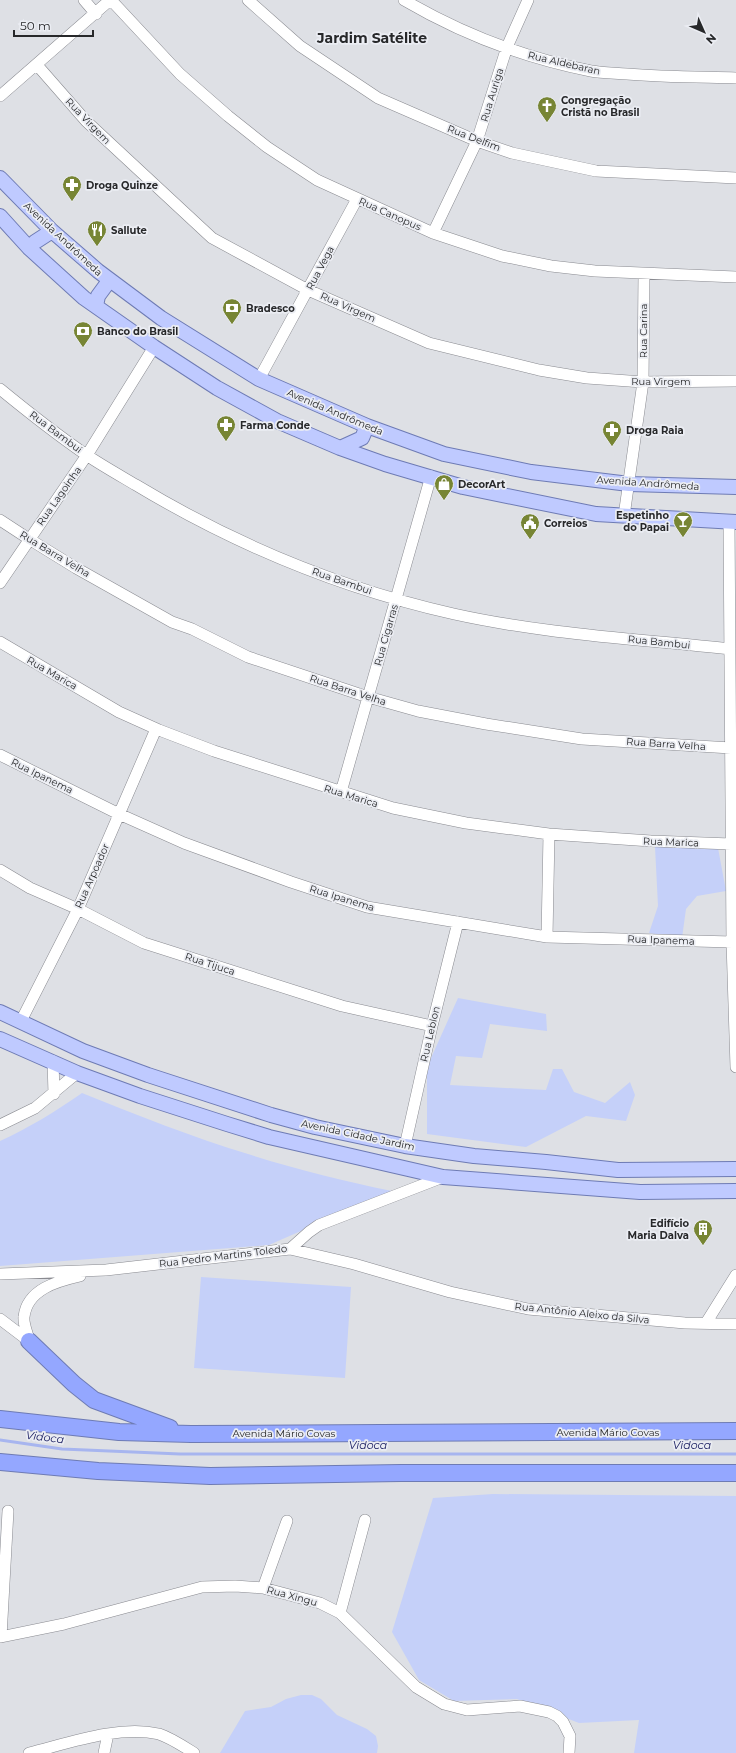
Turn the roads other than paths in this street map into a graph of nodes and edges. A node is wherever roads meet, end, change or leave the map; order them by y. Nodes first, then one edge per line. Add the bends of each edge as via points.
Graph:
1 (84, 0) edge
2 (111, 0) edge
3 (248, 0) edge
4 (404, 0) edge
5 (528, 0) edge
6 (96, 14) junction
7 (507, 47) junction
8 (37, 65) junction
9 (736, 78) edge
10 (0, 96) edge
11 (477, 141) junction
12 (0, 178) edge
13 (736, 178) edge
14 (357, 199) junction
15 (0, 216) edge
16 (52, 231) junction
17 (433, 233) junction
18 (29, 248) junction
19 (644, 274) junction
20 (736, 277) edge
21 (109, 281) junction
22 (308, 290) junction
23 (96, 306) junction
24 (154, 347) junction
25 (259, 379) junction
26 (736, 381) edge
27 (643, 382) junction
28 (0, 389) edge
29 (367, 426) junction
30 (340, 448) junction
31 (87, 455) junction
32 (431, 476) junction
33 (629, 484) junction
34 (736, 487) edge
35 (624, 516) junction
36 (0, 520) edge
37 (732, 522) edge
38 (28, 539) junction
39 (0, 583) edge
40 (396, 600) junction
41 (0, 642) edge
42 (730, 649) junction
43 (368, 697) junction
44 (156, 729) junction
45 (730, 748) junction
46 (0, 755) edge
47 (341, 792) junction
48 (119, 814) junction
49 (549, 834) junction
50 (732, 844) junction
51 (0, 870) edge
52 (78, 909) junction
53 (458, 922) junction
54 (547, 937) junction
55 (732, 942) junction
56 (735, 1006) edge
57 (0, 1012) edge
58 (21, 1022) junction
59 (432, 1026) junction
60 (0, 1039) edge
61 (53, 1062) junction
62 (736, 1067) edge
63 (77, 1072) junction
64 (54, 1094) junction
65 (0, 1125) edge
66 (405, 1146) junction
67 (736, 1169) edge
68 (443, 1178) junction
69 (736, 1191) edge
70 (290, 1249) junction
71 (106, 1270) junction
72 (0, 1274) edge
73 (736, 1275) edge
74 (0, 1319) edge
75 (706, 1323) junction
76 (736, 1324) edge
77 (29, 1341) junction
78 (0, 1419) edge
79 (736, 1431) edge
80 (191, 1434) junction
81 (0, 1462) edge
82 (736, 1473) edge
83 (8, 1510) dead end
84 (365, 1520) dead end
85 (286, 1521) dead end
86 (264, 1588) junction
87 (340, 1613) junction
88 (1, 1637) edge
89 (108, 1734) junction
90 (29, 1753) edge
91 (104, 1753) edge
92 (194, 1753) edge
93 (569, 1753) edge

1 - 6 street
2 - 6 street
2 - 14 street, Rua Canopus via 180,74 266,147 317,180
3 - 11 street, Rua Delfim via 300,46 378,98
4 - 7 street, Rua Aldebaran via 451,26
5 - 7 street, Rua Auriga
6 - 8 street
7 - 9 street, Rua Aldebaran via 592,72
7 - 11 street, Rua Auriga
8 - 10 street
8 - 22 street, Rua Virgem via 86,121 212,238
11 - 13 street, Rua Delfim via 512,153 596,171
11 - 17 street, Rua Auriga
12 - 16 main road, Avenida Andrômeda
14 - 17 street, Rua Canopus
14 - 22 street, Rua Vega
15 - 18 main road
16 - 18 main road
16 - 21 main road, Avenida Andrômeda
17 - 19 street, Rua Canopus via 502,256 551,266
18 - 23 main road
19 - 20 street, Rua Canopus
19 - 27 street, Rua Carina
21 - 23 main road via 98,296
21 - 25 main road, Avenida Andrômeda via 161,318
22 - 25 street, Rua Vega
22 - 27 street, Rua Virgem via 428,343 539,370 587,378
23 - 24 main road
24 - 30 main road via 217,388 277,421
24 - 31 street, Rua Lagoinha
25 - 29 main road, Avenida Andrômeda
26 - 27 street, Rua Virgem
27 - 33 street, Rua Carina
28 - 31 street, Rua Bambui
29 - 30 main road via 362,438
29 - 33 main road, Avenida Andrômeda via 444,454 531,472
30 - 32 main road
31 - 38 street, Rua Lagoinha
31 - 40 street, Rua Bambui via 172,507 243,541 313,572
32 - 35 main road via 463,487 564,508
32 - 40 street, Rua Cigarras
33 - 34 main road, Avenida Andrômeda
33 - 35 street, Rua Carina
35 - 37 main road
36 - 38 street, Rua Barra Velha
37 - 42 street
38 - 39 street, Rua Lagoinha
38 - 43 street, Rua Barra Velha via 172,622 192,629 248,657
40 - 42 street, Rua Bambui via 534,628
40 - 43 street, Rua Cigarras
41 - 44 street, Rua Marica via 119,712
42 - 45 street
43 - 45 street, Rua Barra Velha via 433,714 582,739
43 - 47 street, Rua Cigarras
44 - 47 street, Rua Marica via 214,751
44 - 48 street, Rua Arpoador
45 - 50 street
46 - 48 street, Rua Ipanema
47 - 49 street, Rua Marica via 400,810 466,823
48 - 52 street, Rua Arpoador
48 - 53 street, Rua Ipanema via 184,843 368,907
49 - 50 street, Rua Marica
49 - 54 street
50 - 55 street
51 - 52 street, Rua Tijuca via 30,888
52 - 58 street, Rua Arpoador
52 - 59 street, Rua Tijuca via 151,945 342,1006
53 - 54 street, Rua Ipanema
53 - 59 street, Rua Leblon
54 - 55 street, Rua Ipanema
55 - 56 street
56 - 62 street
57 - 58 main road, Avenida Cidade Jardim
58 - 66 main road, Avenida Cidade Jardim via 83,1051 148,1075 315,1127
59 - 66 street, Rua Leblon
60 - 61 main road, Avenida Cidade Jardim
61 - 63 main road, Avenida Cidade Jardim
61 - 64 street
63 - 64 street
63 - 68 main road, Avenida Cidade Jardim via 140,1096 269,1137
64 - 65 street via 35,1108
66 - 67 main road, Avenida Cidade Jardim via 474,1156 618,1170
68 - 69 main road, Avenida Cidade Jardim via 640,1192
68 - 70 street, Rua Pedro Martins Toledo via 319,1225
70 - 71 street, Rua Pedro Martins Toledo
70 - 75 street, Rua Antônio Aleixo da Silva via 354,1264 450,1292 528,1309
71 - 72 street
71 - 77 street via 64,1280 39,1291 30,1299 24,1317
73 - 75 street
74 - 77 street
75 - 76 street, Rua Antônio Aleixo da Silva
77 - 80 highway via 94,1400
78 - 80 highway, Avenida Mário Covas via 119,1432
79 - 80 highway, Avenida Mário Covas
81 - 82 highway via 210,1476
83 - 88 street
84 - 87 street
85 - 86 street
86 - 87 street, Rua Xingu via 320,1603
86 - 88 street, Rua Xingu via 202,1587 64,1624
87 - 93 street, Rua Xingu via 416,1687 444,1704 467,1710 520,1706 557,1716 570,1736
89 - 90 street
89 - 91 street
89 - 92 street via 159,1734

